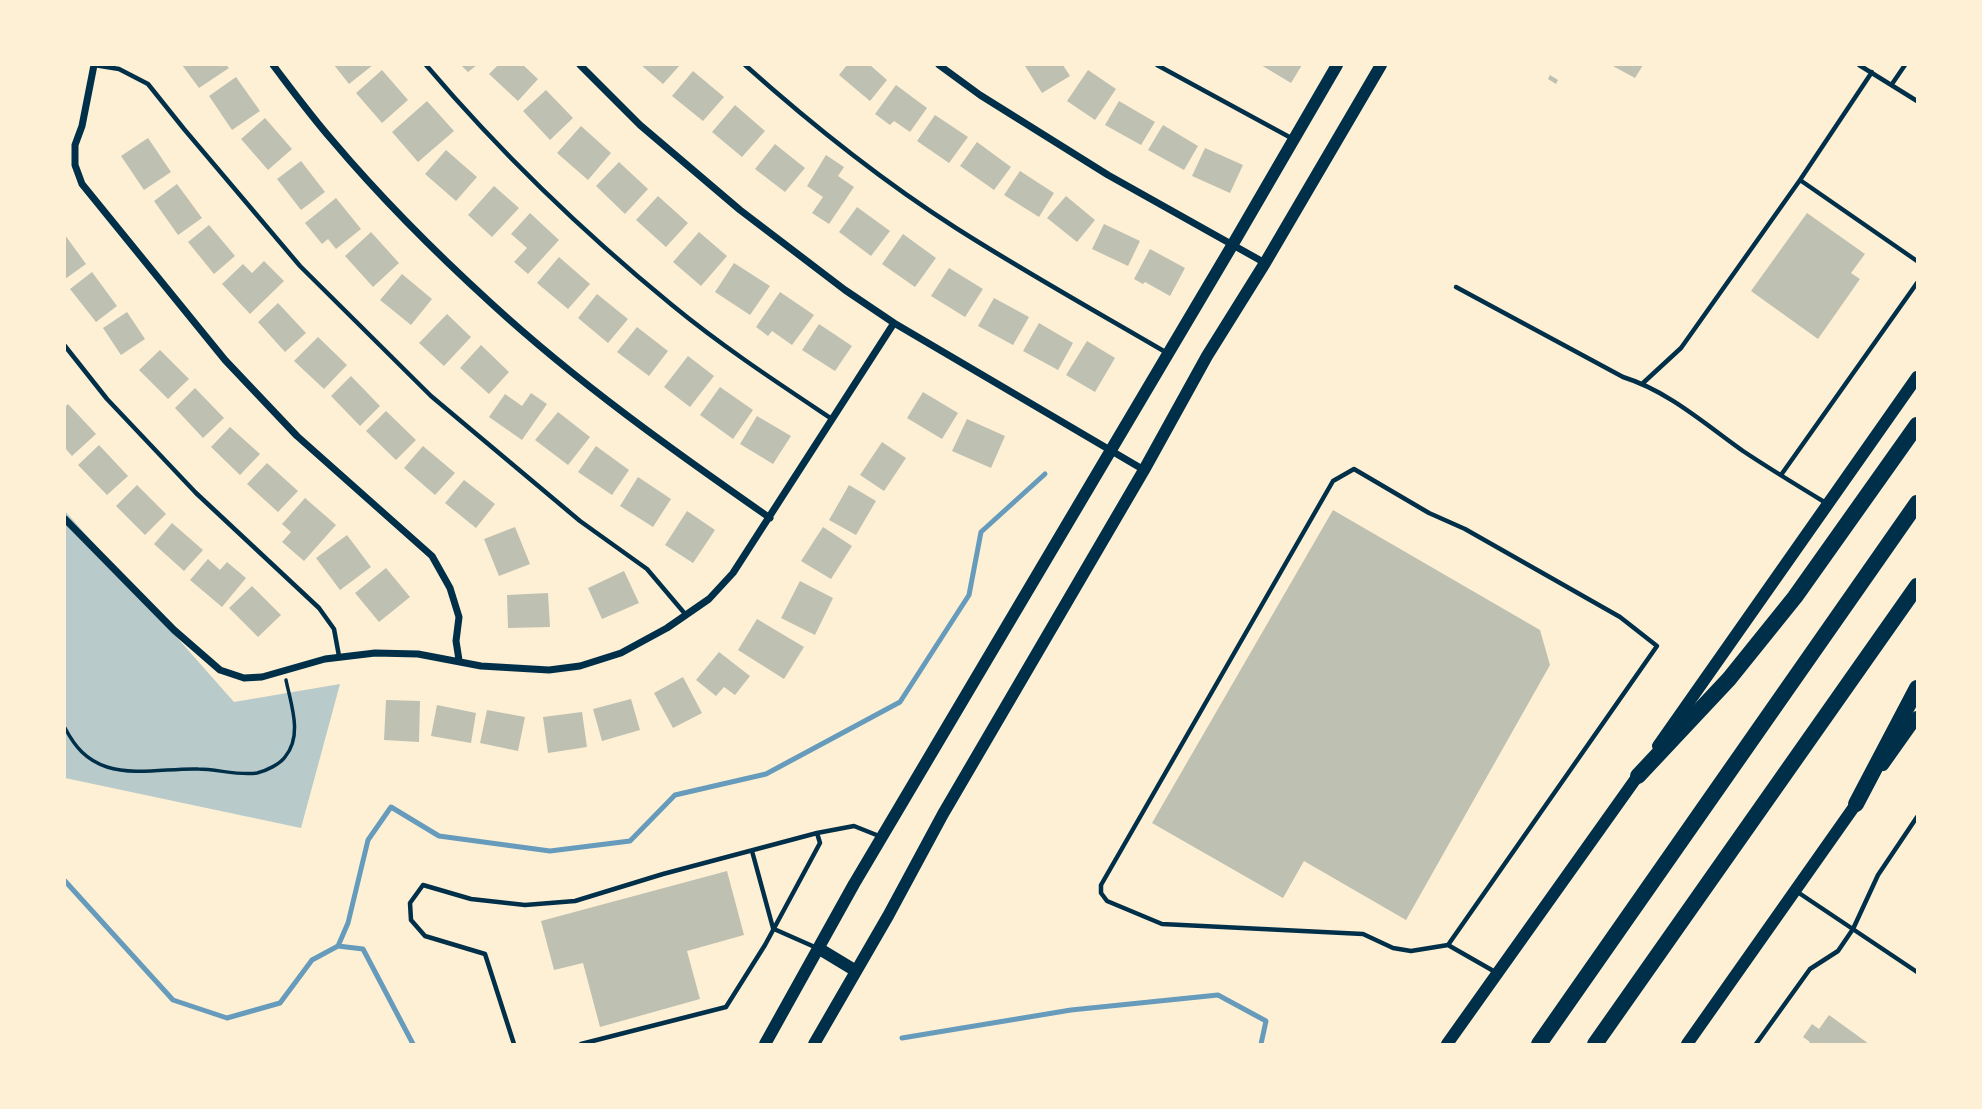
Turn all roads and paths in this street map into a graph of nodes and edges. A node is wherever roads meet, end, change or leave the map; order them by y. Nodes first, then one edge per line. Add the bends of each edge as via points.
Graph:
1 (94, 65) edge
2 (273, 65) edge
3 (426, 65) edge
4 (580, 65) edge
5 (745, 65) edge
6 (939, 65) edge
7 (1157, 65) edge
8 (1337, 65) edge
9 (1381, 65) edge
10 (1859, 65) edge
11 (1905, 65) edge
12 (1872, 72) junction
13 (1892, 84) junction
14 (1917, 101) edge
15 (1294, 139) junction
16 (1800, 180) junction
17 (1233, 244) junction
18 (1917, 261) edge
19 (1265, 262) junction
20 (1917, 283) edge
21 (1456, 287) dead end
22 (894, 323) junction
23 (65, 346) edge
24 (1168, 354) junction
25 (1917, 377) edge
26 (1643, 383) junction
27 (832, 419) junction
28 (1917, 425) edge
29 (1110, 451) junction
30 (1144, 470) junction
31 (1781, 475) junction
32 (1917, 503) edge
33 (1827, 504) junction
34 (770, 518) junction
35 (65, 519) edge
36 (1917, 586) edge
37 (686, 615) junction
38 (339, 658) junction
39 (459, 660) junction
40 (284, 671) junction
41 (1917, 688) edge
42 (1917, 717) edge
43 (65, 728) edge
44 (1638, 776) junction
45 (1856, 804) junction
46 (1917, 817) edge
47 (817, 833) junction
48 (883, 838) junction
49 (752, 851) junction
50 (1795, 890) junction
51 (774, 929) junction
52 (1853, 929) junction
53 (1448, 945) junction
54 (818, 948) junction
55 (856, 971) junction
56 (1917, 972) edge
57 (1498, 973) junction
58 (514, 1044) edge
59 (581, 1044) edge
60 (765, 1044) edge
61 (814, 1044) edge
62 (1447, 1044) edge
63 (1539, 1044) edge
64 (1595, 1044) edge
65 (1687, 1044) edge
66 (1756, 1044) edge

1 - 37 lane via 119,69 148,84 300,266 422,387 580,521 647,569
1 - 39 street via 75,145 75,165 82,184 225,360 297,436 432,556 450,588 458,617
2 - 34 street via 332,140 493,304 659,439
3 - 27 lane via 586,231 673,306
4 - 22 street via 640,125 740,210
5 - 24 lane via 917,202
6 - 17 street via 1108,176
7 - 15 lane
8 - 15 main road
9 - 19 main road
10 - 12 lane
11 - 13 lane
12 - 13 lane
12 - 16 lane
13 - 14 lane
15 - 17 main road
16 - 18 lane
16 - 26 lane via 1681,348
17 - 19 street
17 - 24 main road
19 - 30 main road
20 - 31 lane
21 - 26 lane via 1623,377
22 - 27 street
22 - 29 street
23 - 38 lane via 107,399 196,493 319,608 334,629
24 - 29 main road
25 - 33 main road
26 - 31 lane
27 - 34 street
28 - 44 highway via 1795,597 1729,679
29 - 30 street
29 - 48 main road
30 - 55 main road
31 - 33 lane
32 - 63 highway
33 - 44 main road
34 - 37 street via 733,573
35 - 40 street via 220,670 244,678
36 - 64 highway
37 - 39 street via 621,653 580,666 549,670 481,666
38 - 39 street via 397,653
38 - 40 street
40 - 43 path via 296,726 294,742 285,759 257,773 108,767 88,758
41 - 45 highway
42 - 45 main road
44 - 57 main road
45 - 50 main road
46 - 52 lane via 1878,875
47 - 48 lane via 854,826
47 - 49 lane
47 - 51 lane via 820,843
48 - 54 main road
49 - 51 lane
49 - 58 lane via 575,901 525,905 471,899 423,885 410,903 411,920 425,936 485,954
50 - 52 lane
50 - 65 main road
51 - 54 lane
51 - 59 lane via 726,1007
52 - 56 lane
52 - 66 lane via 1838,951 1810,969
53 - 53 lane via 1657,646 1609,611 1354,469 1333,481 1101,885 1101,894 1107,901 1162,925 1363,934 1411,951
53 - 57 lane
54 - 55 main road
54 - 60 main road
55 - 61 main road
57 - 62 main road

